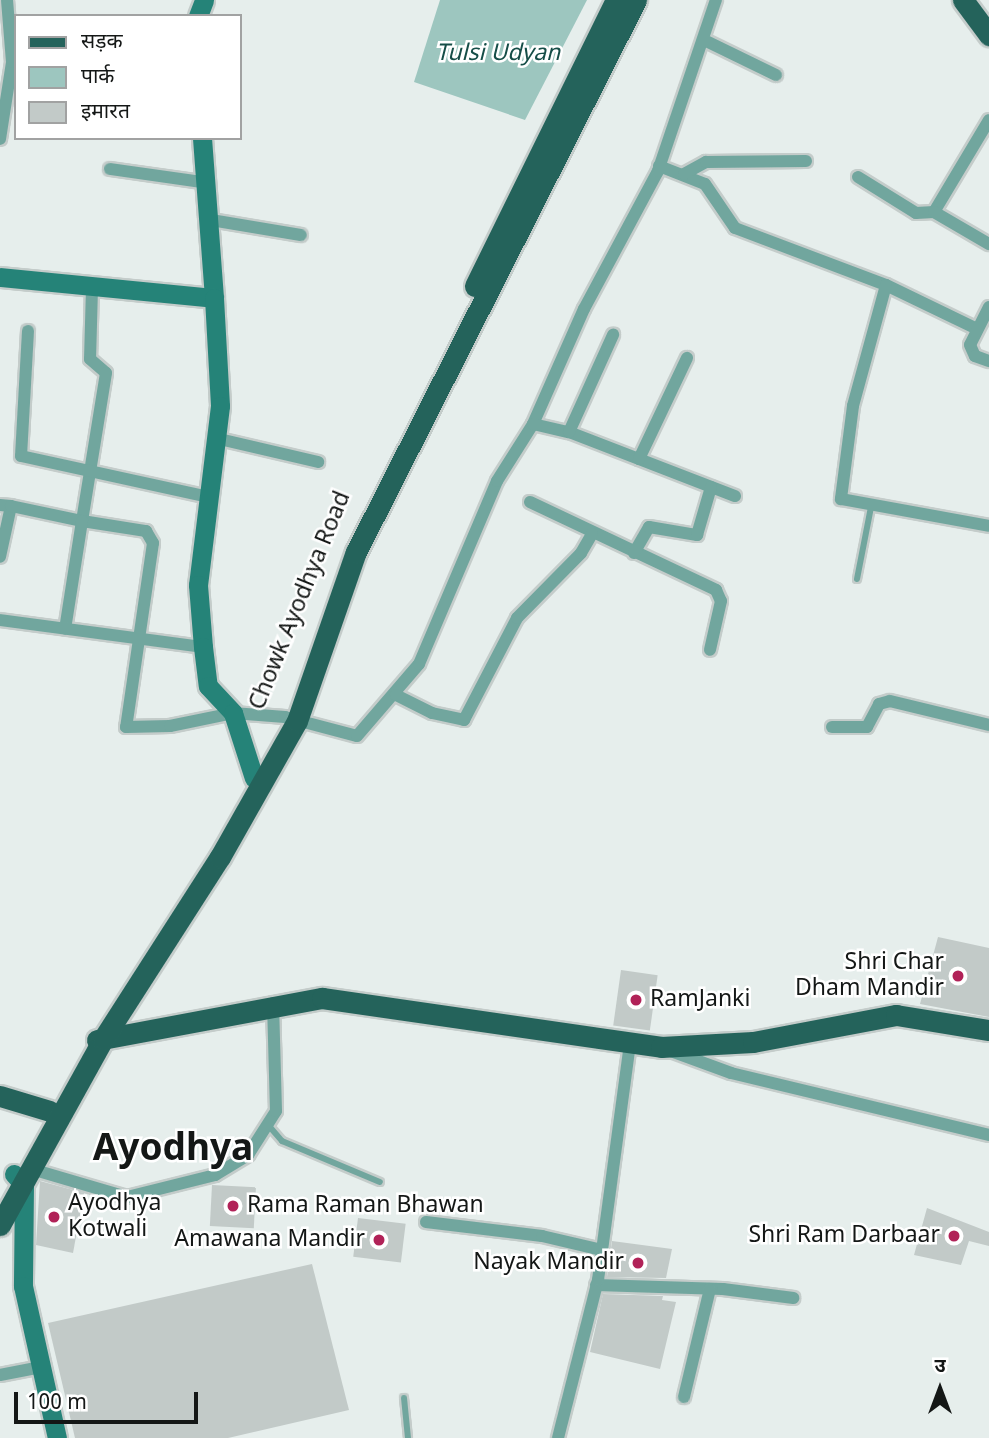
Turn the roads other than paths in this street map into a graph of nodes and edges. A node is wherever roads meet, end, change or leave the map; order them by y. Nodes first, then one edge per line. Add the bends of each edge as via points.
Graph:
1 (7, 0) edge
2 (616, 0) edge
3 (636, 0) edge
4 (716, 0) edge
5 (963, 0) edge
6 (989, 35) edge
7 (704, 40) junction
8 (6, 61) edge
9 (776, 75) dead end
10 (989, 120) edge
11 (0, 139) edge
12 (202, 140) edge
13 (806, 161) dead end
14 (659, 166) junction
15 (110, 169) dead end
16 (684, 174) junction
17 (858, 177) dead end
18 (208, 183) junction
19 (934, 212) junction
20 (211, 219) junction
21 (301, 235) dead end
22 (989, 244) edge
23 (0, 277) edge
24 (886, 285) junction
25 (92, 288) junction
26 (214, 298) junction
27 (989, 307) edge
28 (977, 329) junction
29 (28, 331) dead end
30 (613, 335) dead end
31 (687, 358) dead end
32 (989, 360) edge
33 (533, 424) junction
34 (569, 432) junction
35 (215, 438) junction
36 (639, 459) junction
37 (318, 462) dead end
38 (94, 472) junction
39 (711, 486) junction
40 (205, 496) junction
41 (735, 496) dead end
42 (530, 502) dead end
43 (6, 505) edge
44 (871, 508) junction
45 (82, 521) junction
46 (989, 526) edge
47 (593, 534) junction
48 (634, 553) junction
49 (0, 557) edge
50 (857, 579) dead end
51 (0, 621) edge
52 (65, 629) junction
53 (140, 639) junction
54 (203, 647) junction
55 (710, 650) dead end
56 (396, 695) junction
57 (233, 713) junction
58 (291, 719) junction
59 (989, 726) edge
60 (832, 727) dead end
61 (254, 778) junction
62 (273, 1003) junction
63 (989, 1030) edge
64 (95, 1041) junction
65 (630, 1044) junction
66 (661, 1047) junction
67 (0, 1096) edge
68 (50, 1111) junction
69 (269, 1126) junction
70 (989, 1135) edge
71 (22, 1173) junction
72 (380, 1182) dead end
73 (0, 1202) edge
74 (426, 1222) dead end
75 (0, 1225) edge
76 (602, 1250) junction
77 (597, 1285) junction
78 (710, 1289) junction
79 (793, 1298) dead end
80 (41, 1367) junction
81 (0, 1376) edge
82 (684, 1396) dead end
83 (404, 1398) dead end
84 (57, 1438) edge
85 (408, 1438) edge
86 (558, 1438) edge

1 - 8 street
2 - 58 main road, Chowk Ayodhya Road via 350,540
3 - 58 main road via 356,552
4 - 7 street
5 - 6 main road
7 - 9 street
7 - 14 street
8 - 11 street
10 - 19 street
12 - 18 street
13 - 16 street via 706,162
14 - 16 street
14 - 33 street via 584,309
15 - 18 street
16 - 24 street via 705,184 735,229
17 - 19 street via 916,213
18 - 20 street
19 - 22 street
20 - 21 street
20 - 26 street
23 - 25 street
24 - 28 street
24 - 44 street via 839,479 841,499
25 - 26 street
25 - 38 street via 90,359 106,373
26 - 35 street via 220,406
27 - 28 street
28 - 32 street via 971,351
29 - 38 street via 21,456
30 - 34 street
31 - 36 street
33 - 34 street
33 - 56 street via 497,481 419,664
34 - 36 street
35 - 37 street
35 - 40 street
36 - 39 street
38 - 40 street
38 - 45 street
39 - 41 street
39 - 48 street via 697,535 649,527
40 - 54 street via 198,586
42 - 47 street
43 - 45 street
43 - 49 street
44 - 46 street
44 - 50 lane
45 - 52 street
45 - 53 street via 146,531 152,537
47 - 48 street
47 - 56 street via 581,554 517,618 464,720 432,713
48 - 55 street via 720,595
51 - 52 street
52 - 53 street
53 - 54 street
53 - 57 street via 126,727 170,726
54 - 57 street via 208,687
56 - 58 street via 357,736
57 - 58 street
57 - 61 street
58 - 61 main road, Chowk Ayodhya Road
58 - 64 main road via 220,856
59 - 60 street via 890,701 879,704 867,727
61 - 64 main road, Chowk Ayodhya Road
62 - 64 main road
62 - 65 main road via 322,998
62 - 69 street via 276,1111
63 - 66 main road via 896,1014 753,1042
64 - 68 main road, Chowk Ayodhya Road
64 - 71 main road
65 - 66 main road
65 - 76 street
66 - 70 street via 731,1073
67 - 68 main road
68 - 71 main road, Chowk Ayodhya Road
69 - 71 street via 248,1155 215,1175 127,1197
69 - 72 lane via 282,1141
71 - 73 main road, Chowk Ayodhya Road
71 - 75 main road
71 - 80 street via 23,1286
74 - 76 street via 542,1236
76 - 77 street
77 - 78 street
77 - 86 street
78 - 79 street
78 - 82 street
80 - 81 street
80 - 84 street
83 - 85 lane

